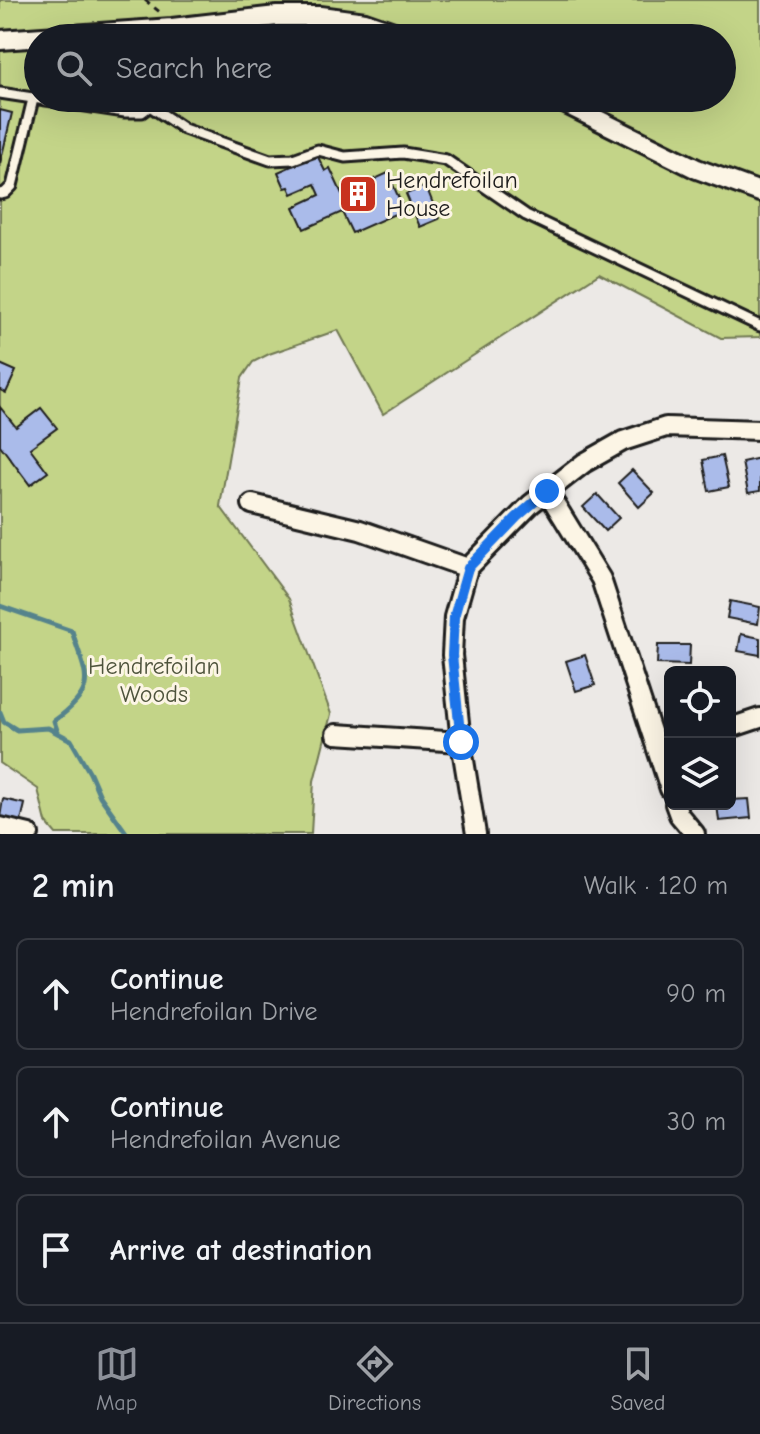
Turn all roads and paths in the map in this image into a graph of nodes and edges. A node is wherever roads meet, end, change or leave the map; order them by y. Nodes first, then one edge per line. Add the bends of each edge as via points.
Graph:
1 (207, 24) edge
2 (371, 24) edge
3 (24, 39) edge
4 (0, 40) edge
5 (0, 93) edge
6 (24, 97) edge
7 (30, 112) edge
8 (159, 112) edge
9 (582, 112) edge
10 (760, 192) edge
11 (0, 194) edge
12 (760, 326) edge
13 (760, 430) edge
14 (547, 491) junction
15 (252, 504) dead end
16 (468, 568) junction
17 (760, 718) edge
18 (736, 726) edge
19 (336, 734) dead end
20 (461, 742) junction
21 (663, 750) edge
22 (677, 810) edge
23 (0, 827) edge
24 (29, 834) edge
25 (476, 834) edge
26 (695, 834) edge

1 - 2 street via 277,16
3 - 4 street
5 - 6 lane
7 - 11 lane via 12,186
8 - 12 lane via 184,129 270,160 318,150 345,157 403,153 446,160 526,215
9 - 10 street via 697,169
13 - 14 street via 666,427 623,441
14 - 16 street
14 - 21 street via 601,579
15 - 16 street via 360,530
16 - 20 street via 454,617 452,655
17 - 18 street
19 - 20 street
20 - 25 street
22 - 26 street
23 - 24 street

